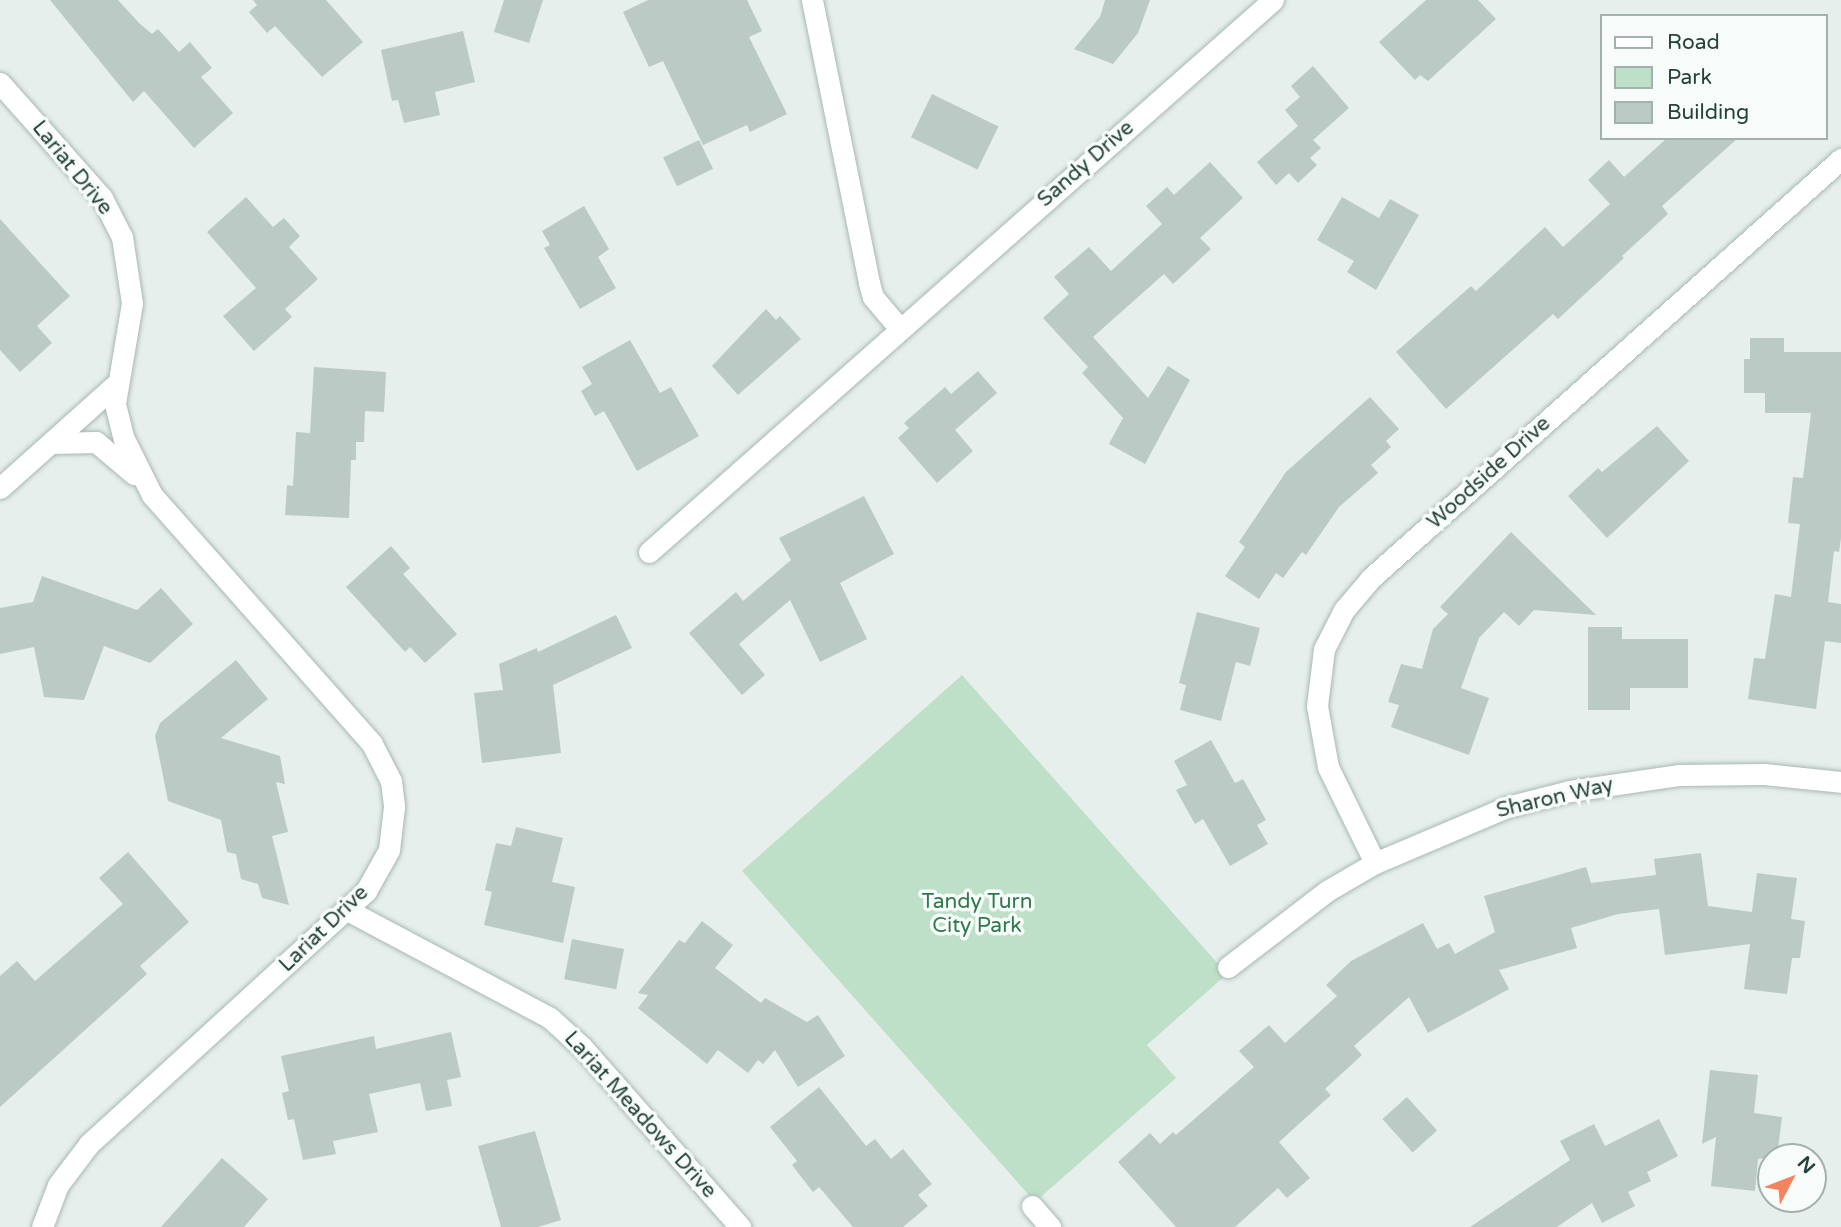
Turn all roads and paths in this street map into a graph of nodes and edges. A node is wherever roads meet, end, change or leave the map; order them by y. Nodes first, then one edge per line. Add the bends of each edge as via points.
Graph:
1 (812, 0) edge
2 (1273, 0) edge
3 (0, 83) edge
4 (1839, 164) edge
5 (900, 329) junction
6 (115, 385) junction
7 (51, 443) junction
8 (0, 488) edge
9 (152, 495) junction
10 (649, 552) dead end
11 (1841, 782) edge
12 (1375, 863) junction
13 (349, 911) junction
14 (1228, 967) dead end
15 (1032, 1206) dead end
16 (42, 1227) edge
17 (740, 1227) edge
18 (1050, 1227) edge

1 - 5 street via 869,283 873,297
2 - 5 street, Sandy Drive
3 - 6 street, Lariat Drive via 102,198 122,237 132,303
4 - 12 street, Woodside Drive via 1371,578 1344,610 1324,649 1317,706 1328,767
5 - 10 street, Sandy Drive
6 - 7 street
6 - 9 street, Lariat Drive via 124,439
7 - 8 street
7 - 9 street via 96,442 122,460
9 - 13 street, Lariat Drive via 384,761 394,807 389,850
11 - 12 street, Sharon Way via 1717,773 1581,789 1475,818
12 - 14 street, Sharon Way via 1307,904
13 - 16 street, Lariat Drive via 89,1144 58,1185
13 - 17 street, Lariat Meadows Drive via 550,1018 582,1047
15 - 18 street

